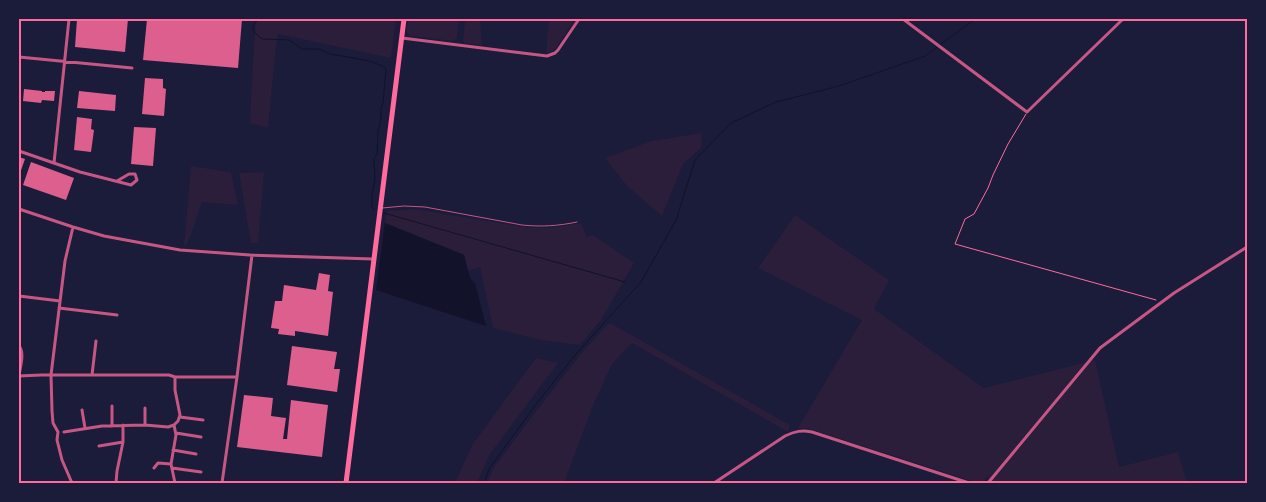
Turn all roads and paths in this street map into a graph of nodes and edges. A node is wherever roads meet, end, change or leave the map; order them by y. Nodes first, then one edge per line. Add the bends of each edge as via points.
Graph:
1 (69, 19) edge
2 (404, 19) edge
3 (579, 19) edge
4 (904, 19) edge
5 (1123, 19) edge
6 (402, 38) junction
7 (19, 57) edge
8 (65, 62) junction
9 (132, 68) dead end
10 (1027, 112) junction
11 (19, 151) edge
12 (54, 163) junction
13 (117, 181) junction
14 (381, 208) junction
15 (19, 209) edge
16 (577, 222) dead end
17 (73, 227) junction
18 (1247, 247) edge
19 (252, 255) junction
20 (374, 259) junction
21 (19, 296) edge
22 (60, 301) junction
23 (1161, 302) junction
24 (59, 308) junction
25 (117, 315) dead end
26 (96, 341) dead end
27 (19, 346) edge
28 (51, 375) junction
29 (92, 375) junction
30 (19, 376) edge
31 (237, 376) junction
32 (175, 378) junction
33 (112, 406) dead end
34 (145, 408) dead end
35 (82, 410) dead end
36 (180, 417) junction
37 (203, 420) dead end
38 (123, 425) junction
39 (144, 425) junction
40 (174, 425) junction
41 (112, 426) junction
42 (85, 428) junction
43 (64, 432) dead end
44 (176, 434) junction
45 (202, 437) dead end
46 (124, 442) junction
47 (99, 446) dead end
48 (173, 450) junction
49 (196, 454) dead end
50 (171, 466) junction
51 (154, 468) dead end
52 (201, 472) dead end
53 (72, 483) edge
54 (116, 483) edge
55 (175, 483) edge
56 (222, 483) edge
57 (346, 483) edge
58 (714, 483) edge
59 (969, 483) edge
60 (988, 483) edge

1 - 8 street
2 - 6 main road
3 - 6 street via 556,53 547,56
4 - 10 street
5 - 10 street
6 - 14 main road
7 - 8 street
8 - 9 street
8 - 12 street
10 - 23 path via 974,214 965,219 955,244
11 - 12 street
12 - 13 street
13 - 13 street via 132,185 137,177 130,174
14 - 16 lane via 425,207 530,226
14 - 20 main road
15 - 17 street
17 - 19 street via 180,250
17 - 22 street
18 - 23 street
19 - 20 street
19 - 31 street
20 - 57 main road
21 - 22 street
22 - 24 street
23 - 60 street via 1100,348
24 - 25 street
24 - 28 street
26 - 29 street
27 - 30 street via 22,352
28 - 29 street
28 - 30 street
28 - 53 street via 53,423 58,432 62,460
29 - 32 street via 169,375
31 - 32 street
31 - 56 street
32 - 36 street
33 - 41 street
34 - 39 street
35 - 42 street
36 - 37 street
36 - 40 street
38 - 39 street
38 - 41 street
38 - 46 street
39 - 40 street
40 - 44 street
41 - 42 street
42 - 43 street
44 - 45 street
44 - 48 street
46 - 47 street
46 - 54 street
48 - 49 street
48 - 50 street
50 - 51 street via 158,463
50 - 52 street
50 - 55 street
58 - 59 street via 785,436 805,430

